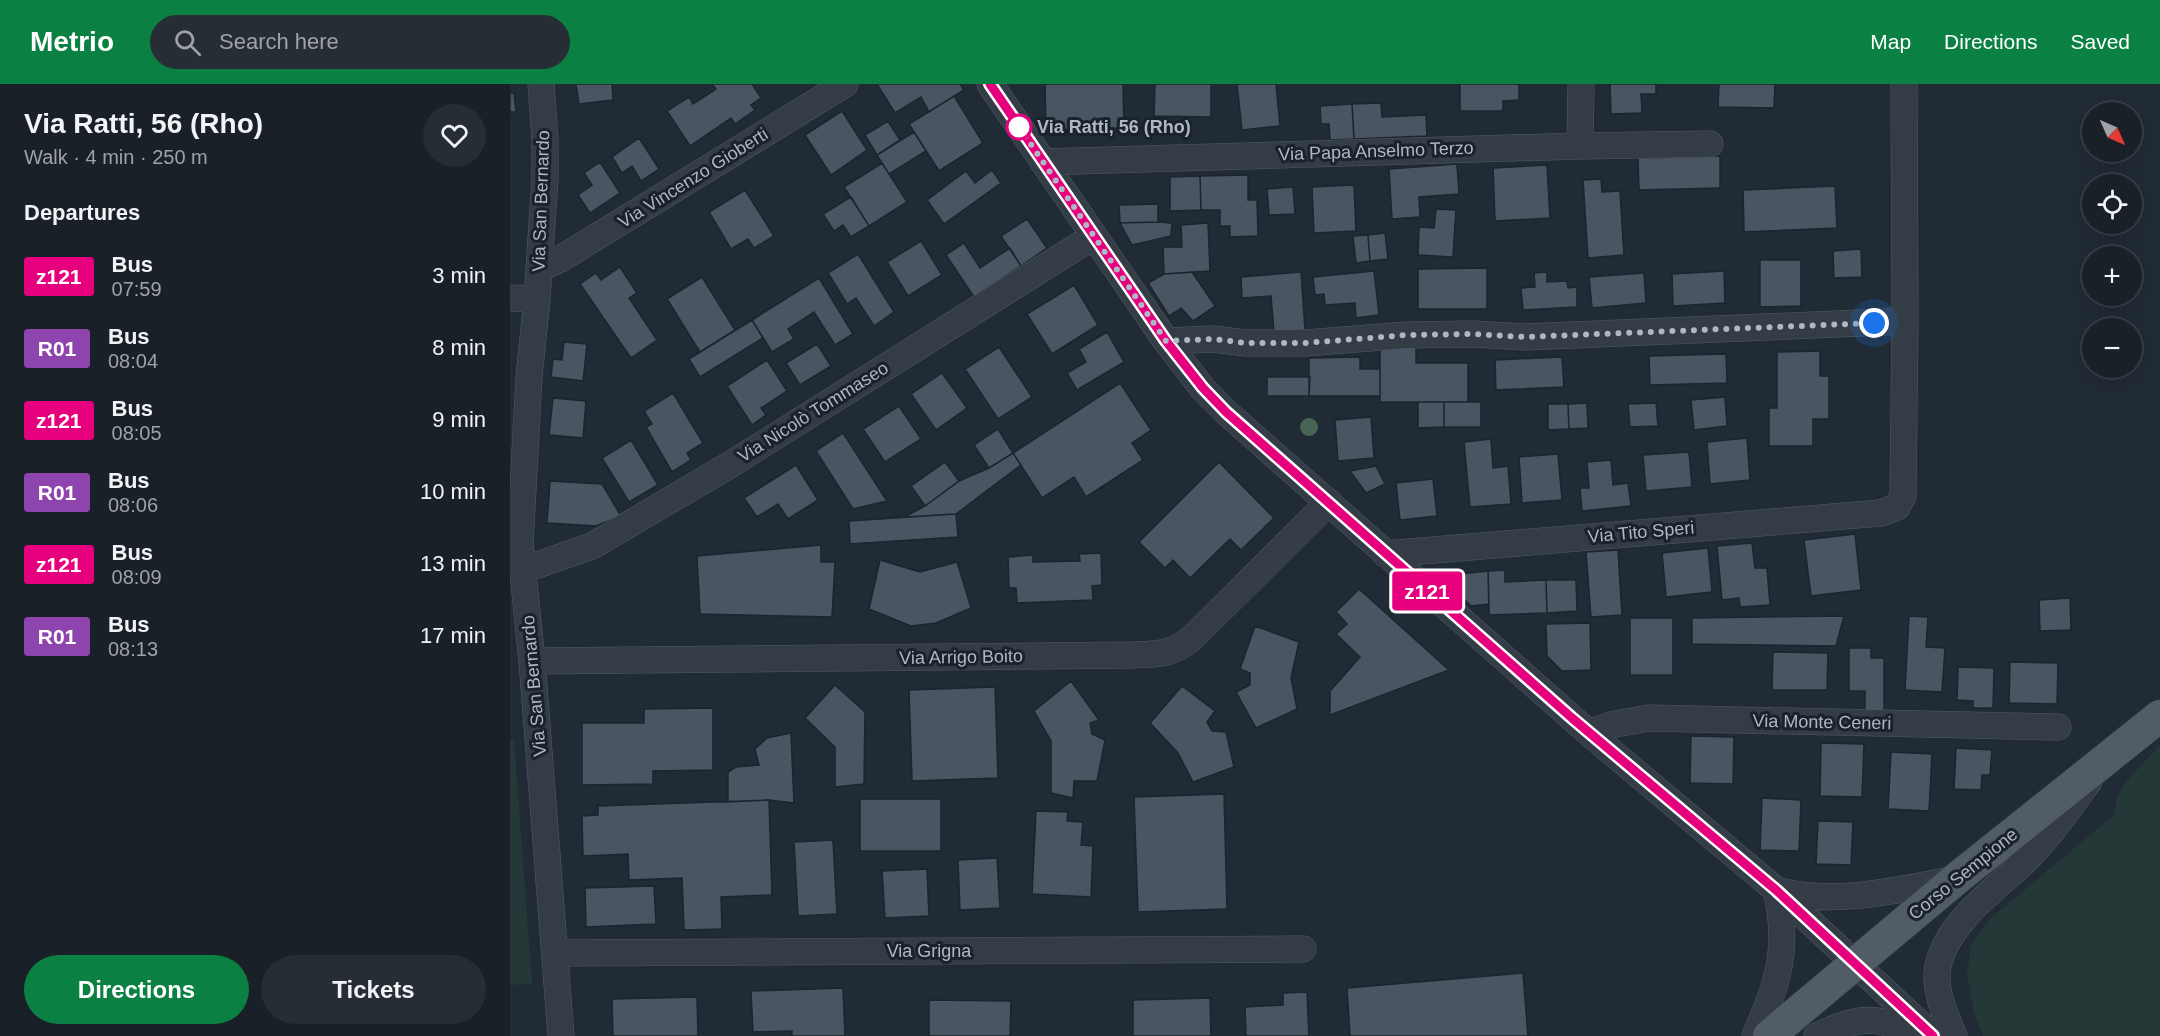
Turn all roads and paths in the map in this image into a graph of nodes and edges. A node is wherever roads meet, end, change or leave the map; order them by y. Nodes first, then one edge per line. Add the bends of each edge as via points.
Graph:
1 (541, 84) edge
2 (845, 84) edge
3 (990, 84) edge
4 (1581, 84) edge
5 (1904, 84) edge
6 (1710, 144) dead end
7 (1580, 146) junction
8 (1043, 162) junction
9 (1094, 236) junction
10 (538, 269) junction
11 (510, 298) edge
12 (537, 299) junction
13 (1905, 320) junction
14 (1166, 341) junction
15 (1329, 502) junction
16 (515, 544) edge
17 (1384, 554) junction
18 (523, 570) junction
19 (532, 661) junction
20 (2160, 716) edge
21 (2058, 728) dead end
22 (1589, 733) junction
23 (2101, 764) junction
24 (1956, 879) junction
25 (1776, 890) junction
26 (1304, 949) dead end
27 (555, 953) junction
28 (1855, 963) junction
29 (561, 1036) edge
30 (1755, 1036) edge
31 (1769, 1036) edge
32 (1817, 1036) edge
33 (1919, 1036) edge
34 (1933, 1036) edge
35 (1954, 1036) edge

1 - 10 street, Via San Bernardo via 545,180
2 - 10 street, Via Vincenzo Gioberti
3 - 8 street
4 - 7 street
5 - 13 street
6 - 7 street, Via Papa Anselmo Terzo
7 - 8 street, Via Papa Anselmo Terzo
8 - 9 street
9 - 14 street
9 - 18 street, Via Nicolò Tommaseo via 592,546
10 - 12 street, Via San Bernardo
11 - 12 street
12 - 16 street, Via San Bernardo
13 - 14 street via 1525,337 1473,334 1305,343
13 - 17 street, Via Tito Speri via 1903,496 1897,507 1881,513
14 - 15 street via 1226,412
15 - 17 street
15 - 19 street, Via Arrigo Boito via 1191,639 1166,653
16 - 18 street, Via San Bernardo
17 - 22 street
18 - 19 street, Via San Bernardo
19 - 27 street, Via San Bernardo
20 - 23 main road, Corso Sempione
21 - 22 street, Via Monte Ceneri via 1649,718 1610,724
22 - 25 street
23 - 24 main road, Corso Sempione
23 - 35 street via 2034,853 1970,913 1946,943 1937,975 1942,1006
24 - 25 street via 1861,895 1797,896
24 - 28 main road, Corso Sempione
25 - 28 street
25 - 30 street via 1783,947 1775,983
26 - 27 street, Via Grigna
27 - 29 street, Via San Bernardo
28 - 31 main road, Corso Sempione
28 - 34 street
32 - 33 street via 1836,1026 1867,1019 1897,1024

